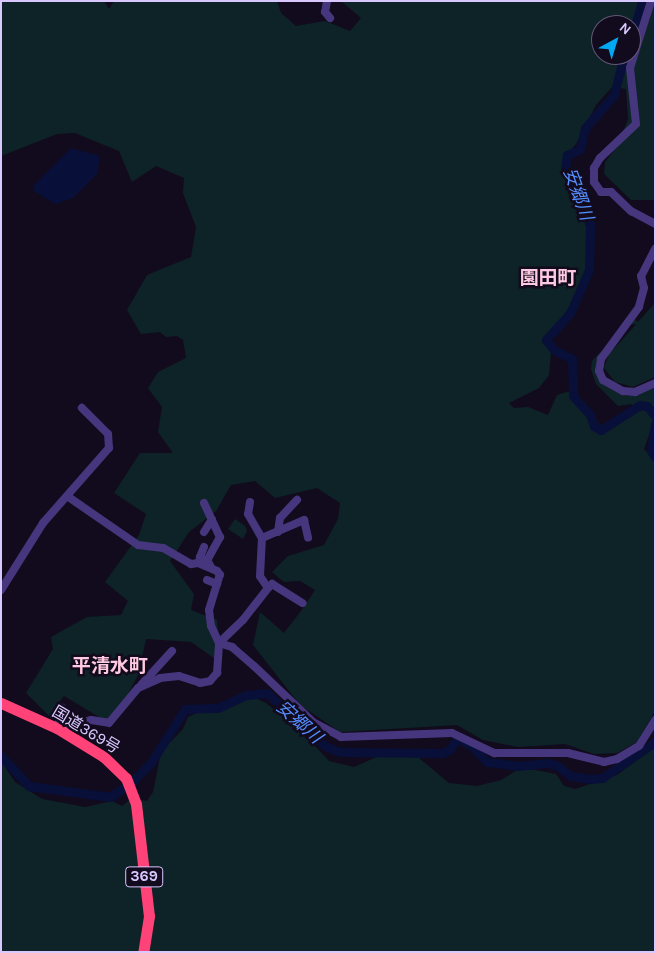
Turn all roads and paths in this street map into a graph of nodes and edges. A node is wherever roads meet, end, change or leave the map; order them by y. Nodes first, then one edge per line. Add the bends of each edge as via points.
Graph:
1 (327, 1) edge
2 (651, 1) edge
3 (330, 18) dead end
4 (655, 224) edge
5 (655, 249) edge
6 (655, 383) edge
7 (82, 408) dead end
8 (67, 496) junction
9 (297, 500) dead end
10 (250, 502) dead end
11 (204, 503) dead end
12 (212, 519) junction
13 (204, 532) dead end
14 (278, 532) junction
15 (262, 538) junction
16 (308, 538) dead end
17 (204, 547) dead end
18 (209, 564) junction
19 (207, 580) dead end
20 (216, 584) junction
21 (268, 588) junction
22 (1, 590) edge
23 (303, 603) dead end
24 (219, 643) junction
25 (172, 651) dead end
26 (138, 688) junction
27 (1, 703) edge
28 (62, 708) dead end
29 (655, 720) edge
30 (57, 728) junction
31 (143, 952) edge

1 - 3 street via 325,12
2 - 4 street via 630,68 636,124 607,150 594,168 594,182 601,192 611,192 631,211
5 - 6 street via 641,276 644,288 639,307 601,359 599,371 603,380 623,391 635,392
7 - 8 street via 108,434 109,448
8 - 18 street via 138,545 163,548 191,564
8 - 22 street via 43,523
9 - 14 street via 280,518
10 - 15 street via 248,514
11 - 12 street
12 - 13 street
12 - 18 street via 220,536
14 - 15 street
14 - 16 street via 304,520
15 - 21 street via 260,576
17 - 18 street via 200,556
18 - 20 street via 220,575
19 - 20 street
20 - 24 street via 209,610 210,626
21 - 23 street via 272,584
21 - 24 street via 243,620
24 - 26 street via 216,672 210,681 200,683 179,676 160,678
24 - 29 street via 232,647 313,722 341,737 452,733 494,752 568,753 604,762 617,759 639,746
25 - 26 street
26 - 30 street via 110,723 91,720
27 - 30 highway, 国道369号 / 369
28 - 30 street
30 - 31 highway, 国道369号 / 369 via 104,757 126,778 135,802 148,916

